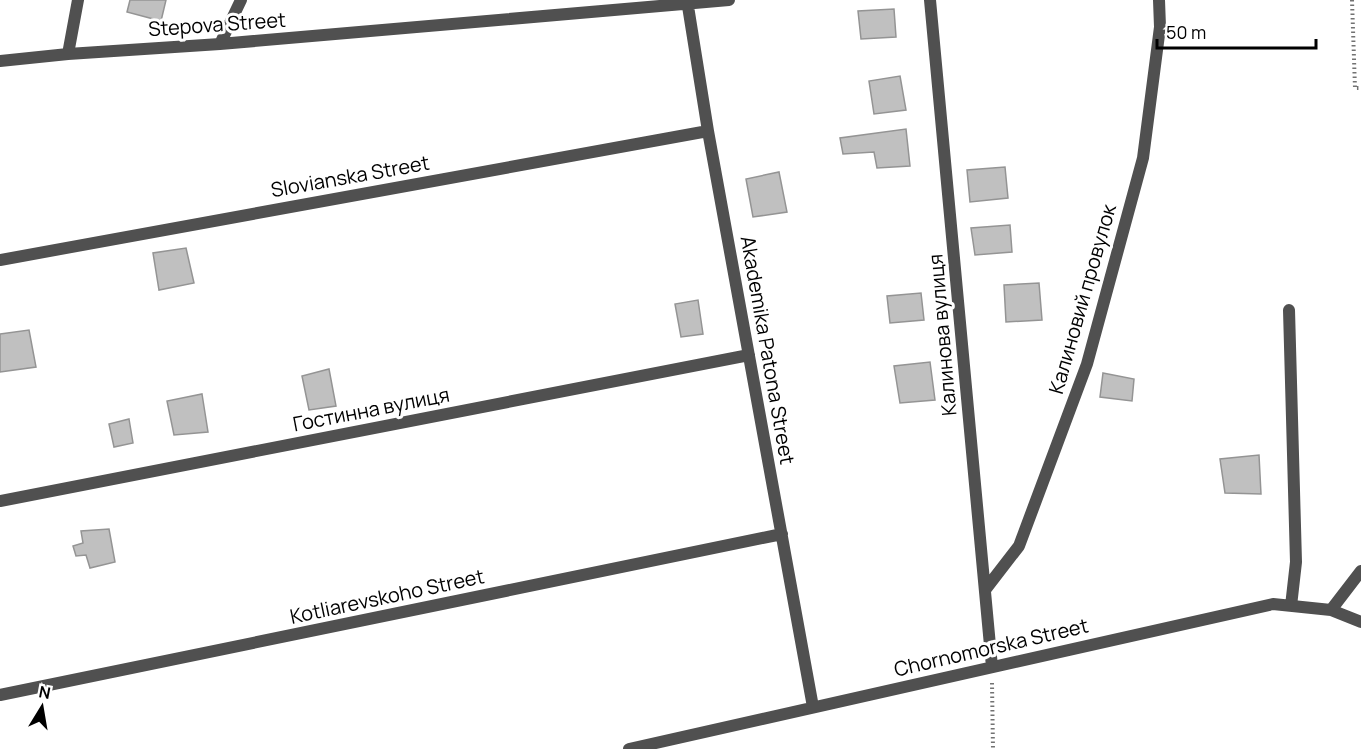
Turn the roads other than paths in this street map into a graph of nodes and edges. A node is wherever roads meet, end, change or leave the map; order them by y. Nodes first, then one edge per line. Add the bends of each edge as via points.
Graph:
1 (78, 0) edge
2 (241, 0) edge
3 (729, 0) edge
4 (930, 0) edge
5 (1159, 0) edge
6 (687, 2) edge
7 (220, 44) junction
8 (68, 54) junction
9 (0, 61) edge
10 (708, 131) junction
11 (0, 260) edge
12 (1289, 310) dead end
13 (749, 355) junction
14 (0, 501) edge
15 (782, 534) junction
16 (1361, 572) edge
17 (985, 590) junction
18 (1291, 606) junction
19 (1331, 610) junction
20 (1361, 622) edge
21 (992, 667) junction
22 (0, 695) edge
23 (813, 707) junction
24 (629, 749) edge

1 - 8 street
2 - 7 street
3 - 6 street, Stepova Street
4 - 17 street, Калинова вулиця
5 - 17 street, Калиновий провулок via 1160,27 1143,158 1087,364 1019,546
6 - 7 street, Stepova Street
6 - 10 street, Akademika Patona Street
7 - 8 street, Stepova Street
8 - 9 street, Stepova Street
10 - 11 street, Slovianska Street
10 - 13 street, Akademika Patona Street
12 - 18 street via 1296,562
13 - 14 street, Гостинна вулиця
13 - 15 street, Akademika Patona Street
15 - 22 street, Kotliarevskoho Street
15 - 23 street, Akademika Patona Street
16 - 19 street
17 - 21 street, Калинова вулиця
18 - 19 street, Chornomorska Street
18 - 21 street, Chornomorska Street via 1273,604
19 - 20 street, Chornomorska Street
21 - 23 street, Chornomorska Street
23 - 24 street, Chornomorska Street

